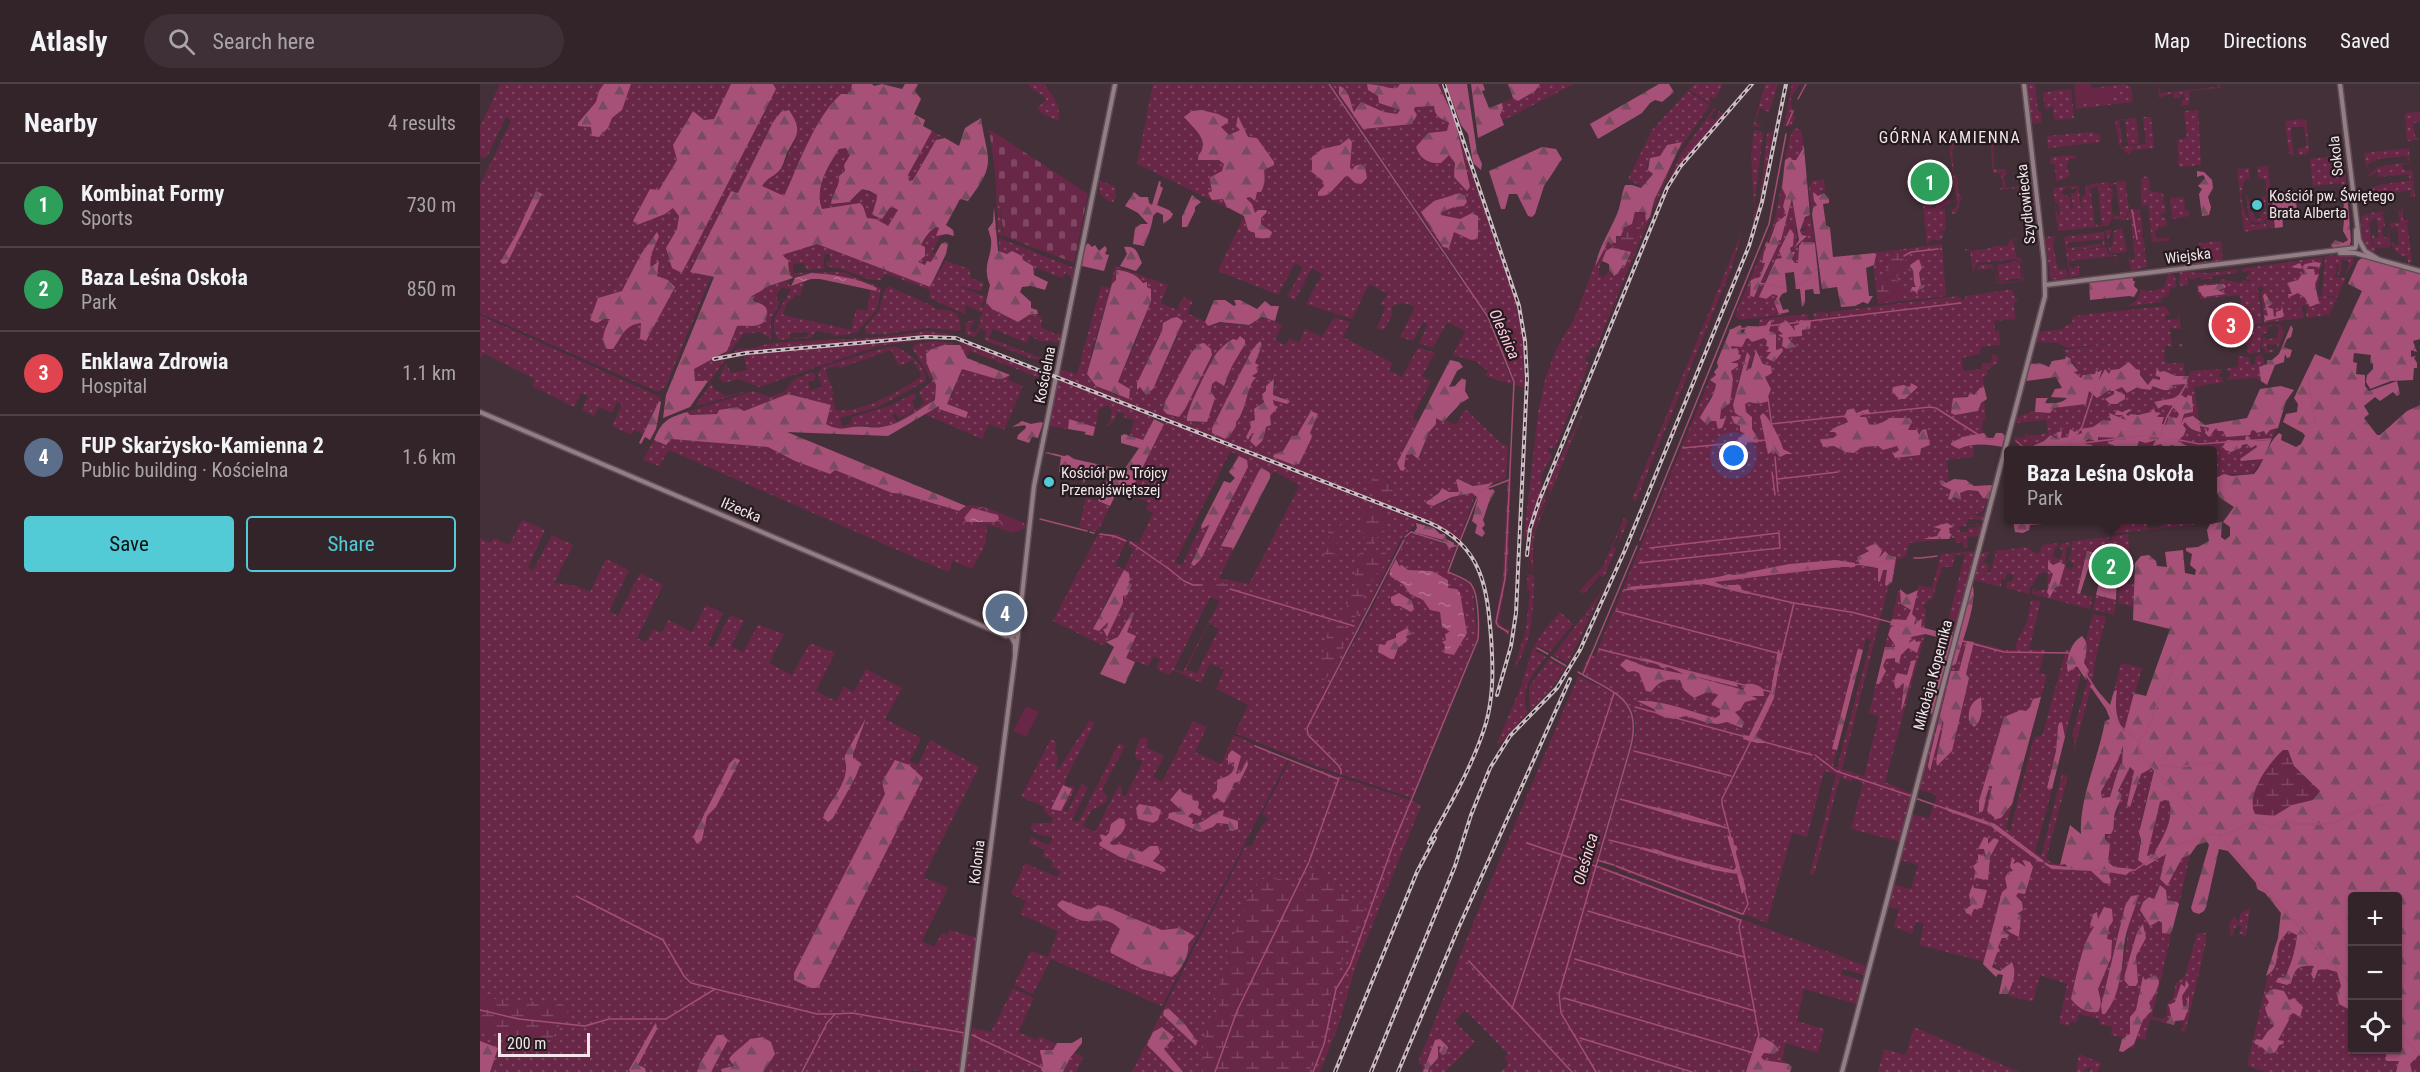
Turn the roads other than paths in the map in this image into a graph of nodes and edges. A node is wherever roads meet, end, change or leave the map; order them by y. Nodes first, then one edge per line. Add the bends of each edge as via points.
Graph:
1 (1115, 84) edge
2 (2024, 84) edge
3 (2340, 84) edge
4 (2357, 248) junction
5 (2363, 253) junction
6 (2420, 271) edge
7 (2045, 285) junction
8 (480, 412) edge
9 (2006, 446) edge
10 (2004, 454) edge
11 (1021, 610) junction
12 (1013, 623) junction
13 (1005, 628) junction
14 (994, 630) junction
15 (1018, 631) junction
16 (1009, 637) junction
17 (1015, 655) junction
18 (962, 1072) edge
19 (1842, 1072) edge

1 - 11 street, Kościelna via 1034,486
2 - 7 street, Szydłowiecka
3 - 4 street, Sokola
4 - 5 street, Wiejska
4 - 5 street, Sokola
4 - 7 street, Wiejska
5 - 6 street
7 - 9 street, Mikołaja Kopernika
8 - 14 street, Iłżecka
10 - 19 street, Mikołaja Kopernika
11 - 12 street, Kościelna
11 - 15 street, Kościelna
12 - 13 street
12 - 15 street
13 - 14 street
13 - 16 street, Kolonia
14 - 16 street, Iłżecka
15 - 16 street
15 - 17 street, Kolonia
16 - 17 street, Kolonia via 1014,640
17 - 18 street, Kolonia

